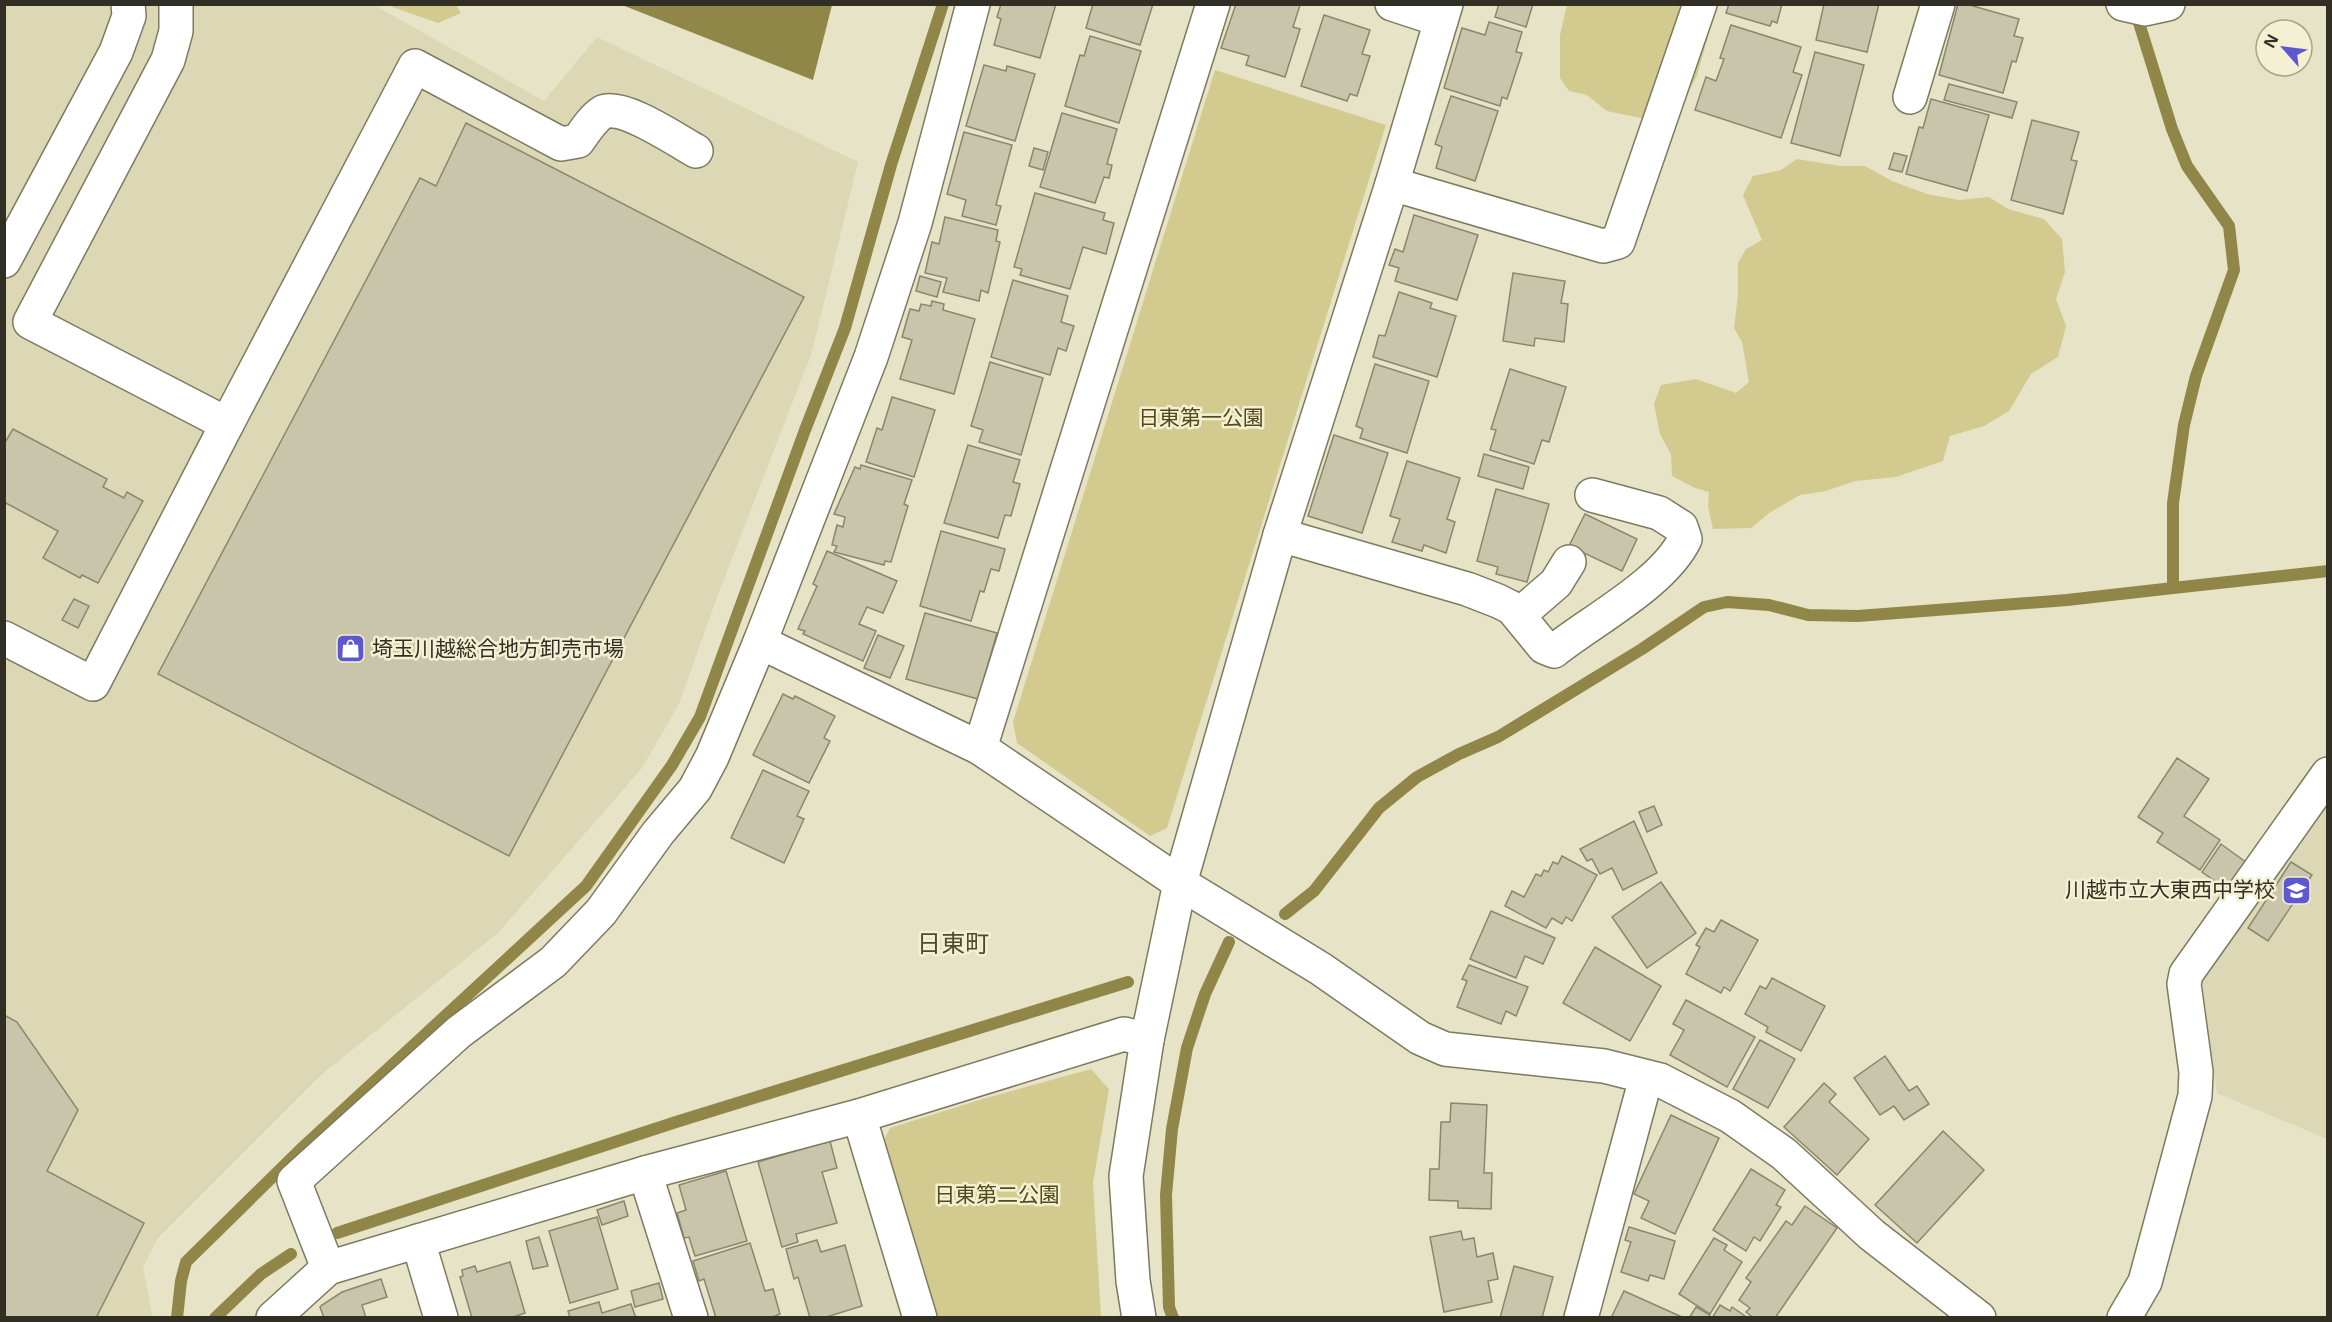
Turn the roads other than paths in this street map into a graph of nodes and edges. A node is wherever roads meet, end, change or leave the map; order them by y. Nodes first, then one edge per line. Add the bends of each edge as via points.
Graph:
1 (128, 4) edge
2 (176, 4) edge
3 (973, 4) edge
4 (1213, 4) edge
5 (1392, 4) edge
6 (1700, 4) edge
7 (1938, 4) edge
8 (1443, 13) edge
9 (1910, 97) dead end
10 (696, 151) dead end
11 (1392, 184) junction
12 (4, 261) edge
13 (227, 424) junction
14 (1592, 495) dead end
15 (1280, 535) junction
16 (1569, 562) dead end
17 (1519, 615) junction
18 (4, 638) edge
19 (760, 642) junction
20 (980, 748) junction
21 (2328, 774) edge
22 (1180, 883) junction
23 (1147, 1040) junction
24 (1646, 1078) junction
25 (859, 1116) junction
26 (645, 1173) junction
27 (418, 1241) junction
28 (328, 1268) junction
29 (1972, 1315) edge
30 (273, 1317) edge
31 (441, 1317) edge
32 (691, 1317) edge
33 (921, 1317) edge
34 (1139, 1317) edge
35 (1581, 1317) edge
36 (2124, 1317) edge

1 - 12 street via 129,16 116,52
2 - 13 street via 176,31 168,60 30,322
3 - 19 street via 915,223 875,346
4 - 20 street
5 - 8 street
6 - 11 street via 1618,242 1604,246
7 - 9 street
8 - 11 street
10 - 13 street via 613,109 602,113 578,141 561,144 415,66
11 - 15 street
13 - 18 street via 93,684
14 - 17 street via 1659,513 1681,527 1685,539 1678,553 1656,577 1554,651 1544,646
15 - 17 street via 1467,589
15 - 22 street
16 - 17 street via 1556,583
19 - 20 street
19 - 28 street via 695,789 601,912 553,962 459,1032 294,1181
20 - 22 street
21 - 36 street via 2186,974 2195,1096 2145,1282
22 - 23 street
22 - 24 street via 1321,969 1420,1038 1445,1049 1604,1065
23 - 25 street via 1124,1034
23 - 34 street via 1126,1176
24 - 29 street via 1660,1080 1730,1116 1784,1154 1872,1235
24 - 35 street
25 - 26 street
25 - 33 street
26 - 27 street
26 - 32 street
27 - 28 street
27 - 31 street
28 - 30 street

